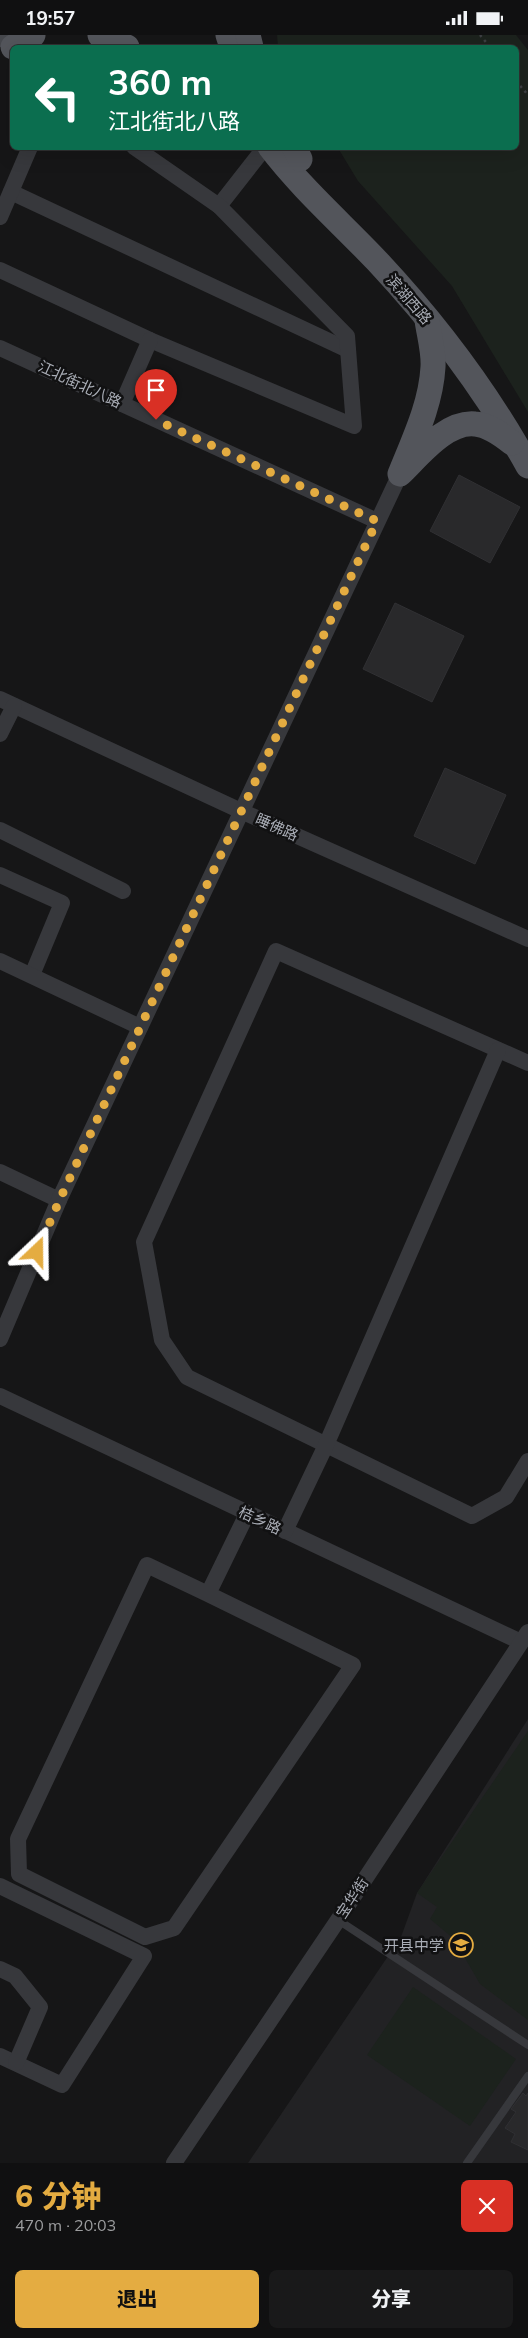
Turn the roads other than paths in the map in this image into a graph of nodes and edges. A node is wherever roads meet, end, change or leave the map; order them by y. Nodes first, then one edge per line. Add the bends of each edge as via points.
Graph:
1 (34, 35) edge
2 (100, 35) edge
3 (16, 45) edge
4 (122, 45) edge
5 (10, 51) edge
6 (0, 63) edge
7 (29, 150) edge
8 (138, 150) edge
9 (262, 150) edge
10 (267, 150) edge
11 (293, 156) edge
12 (10, 192) junction
13 (219, 206) junction
14 (0, 217) edge
15 (0, 270) edge
16 (427, 318) junction
17 (150, 340) junction
18 (0, 348) edge
19 (348, 349) junction
20 (122, 404) junction
21 (525, 451) edge
22 (400, 474) junction
23 (377, 521) junction
24 (7, 703) edge
25 (0, 734) edge
26 (241, 811) junction
27 (0, 830) edge
28 (0, 875) edge
29 (123, 891) dead end
30 (528, 939) edge
31 (0, 961) edge
32 (32, 975) junction
33 (140, 1027) junction
34 (498, 1050) junction
35 (528, 1063) edge
36 (0, 1172) edge
37 (60, 1199) junction
38 (0, 1339) edge
39 (0, 1396) edge
40 (326, 1445) junction
41 (528, 1461) edge
42 (247, 1514) junction
43 (285, 1531) junction
44 (208, 1594) junction
45 (524, 1637) edge
46 (0, 1886) edge
47 (338, 1920) junction
48 (0, 1969) edge
49 (528, 2045) edge
50 (0, 2056) edge
51 (16, 2063) junction
52 (528, 2076) edge
53 (174, 2163) edge
54 (467, 2163) edge

1 - 3 main road
2 - 4 main road
5 - 6 main road
7 - 12 street
8 - 13 street
9 - 13 street
10 - 11 main road, 滨湖西路
11 - 16 main road, 滨湖西路
11 - 21 main road, 滨湖西路 via 389,252 439,309 491,380
12 - 14 street
12 - 19 street
13 - 19 street via 347,336
15 - 17 street
16 - 21 main road, 滨湖西路
16 - 22 main road via 433,365 430,393
17 - 19 street via 354,426
17 - 20 street
18 - 20 street, 江北街北八路
20 - 23 street, 江北街北八路
21 - 22 main road via 497,431 475,423 459,426 443,435
22 - 23 street
23 - 26 street
24 - 25 street
24 - 26 street, 睡佛路
26 - 30 street, 睡佛路
26 - 33 street
27 - 29 street
28 - 32 street via 62,903
31 - 32 street
32 - 33 street
33 - 37 street
34 - 35 street
34 - 40 street
34 - 40 street via 276,951 144,1242 162,1340 187,1377
36 - 37 street
37 - 38 street
39 - 42 street, 桔乡路
40 - 41 street via 472,1516 506,1497
40 - 43 street
42 - 43 street, 桔乡路
42 - 44 street
43 - 45 street, 桔乡路
44 - 44 street via 147,1565 18,1839 19,1874 145,1937 174,1928 353,1665
45 - 47 street, 宝华街
46 - 51 street via 144,1956 62,2085
47 - 49 lane
47 - 53 street, 宝华街
48 - 51 street via 16,1976 40,2007
50 - 51 street
52 - 54 lane

